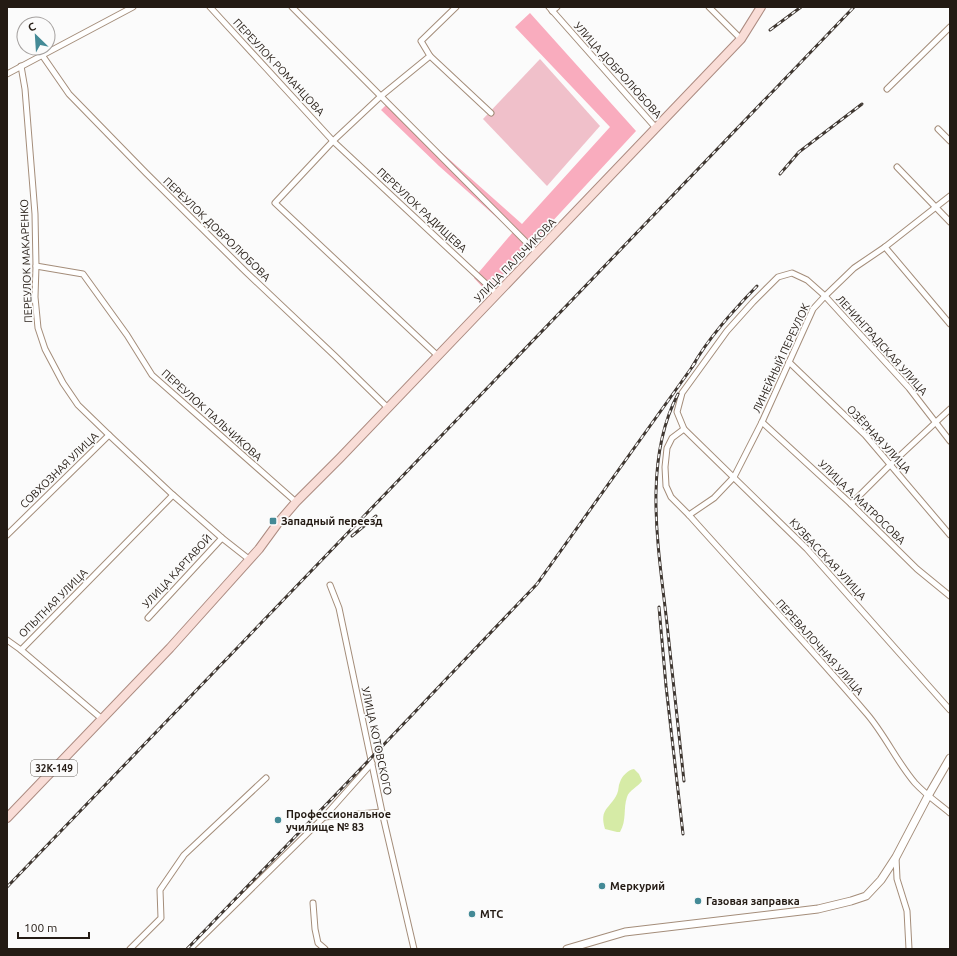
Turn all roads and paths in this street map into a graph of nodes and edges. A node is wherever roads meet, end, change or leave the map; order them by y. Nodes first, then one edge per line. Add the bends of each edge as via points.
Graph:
1 (133, 7) edge
2 (210, 7) edge
3 (292, 7) edge
4 (456, 7) edge
5 (556, 7) edge
6 (710, 7) edge
7 (761, 7) edge
8 (550, 9) edge
9 (950, 27) edge
10 (741, 39) junction
11 (56, 48) edge
12 (40, 56) edge
13 (43, 56) edge
14 (430, 56) junction
15 (21, 66) junction
16 (7, 74) edge
17 (887, 89) dead end
18 (381, 96) junction
19 (491, 113) dead end
20 (656, 128) junction
21 (938, 129) dead end
22 (333, 141) junction
23 (950, 141) edge
24 (897, 167) dead end
25 (950, 196) edge
26 (936, 207) junction
27 (950, 222) edge
28 (885, 247) junction
29 (537, 252) junction
30 (36, 266) junction
31 (497, 294) junction
32 (825, 296) junction
33 (950, 324) edge
34 (438, 356) junction
35 (789, 362) junction
36 (388, 408) junction
37 (950, 409) edge
38 (762, 422) junction
39 (935, 422) junction
40 (684, 429) junction
41 (109, 436) junction
42 (950, 441) edge
43 (890, 465) junction
44 (734, 477) junction
45 (174, 495) junction
46 (296, 502) junction
47 (851, 504) junction
48 (689, 516) junction
49 (7, 535) edge
50 (950, 535) edge
51 (222, 538) junction
52 (250, 560) junction
53 (330, 585) dead end
54 (950, 596) edge
55 (148, 618) dead end
56 (7, 640) edge
57 (21, 650) junction
58 (950, 710) edge
59 (102, 719) junction
60 (950, 758) edge
61 (372, 763) junction
62 (266, 778) dead end
63 (928, 796) junction
64 (382, 812) junction
65 (950, 813) edge
66 (324, 817) junction
67 (7, 818) edge
68 (896, 858) junction
69 (313, 903) dead end
70 (130, 949) edge
71 (190, 949) edge
72 (325, 949) edge
73 (414, 949) edge
74 (567, 949) edge
75 (909, 949) edge

1 - 11 street
2 - 22 street, ПЕРЕУЛОК РОМАНЦОВА
3 - 18 street
4 - 14 street via 421,41
5 - 8 street
6 - 10 street
7 - 10 main road, УЛИЦА ПАЛЬЧИКОВА
8 - 20 street, УЛИЦА ДОБРОЛЮБОВА
9 - 17 street
10 - 20 main road, УЛИЦА ПАЛЬЧИКОВА
12 - 15 street
13 - 36 street, ПЕРЕУЛОК ДОБРОЛЮБОВА via 69,94 140,167
14 - 18 street
14 - 19 street
15 - 16 street
15 - 30 street, ПЕРЕУЛОК МАКАРЕНКО via 34,206
18 - 22 street
18 - 29 street
20 - 29 main road, УЛИЦА ПАЛЬЧИКОВА
21 - 23 street
22 - 31 street, ПЕРЕУЛОК РАДИЩЕВА
22 - 34 street via 275,203
24 - 26 street
25 - 26 street, ЛИНЕЙНЫЙ ПЕРЕУЛОК
26 - 27 street
26 - 28 street, ЛИНЕЙНЫЙ ПЕРЕУЛОК
28 - 32 street, ЛИНЕЙНЫЙ ПЕРЕУЛОК via 854,268
28 - 33 street
29 - 31 main road, УЛИЦА ПАЛЬЧИКОВА
30 - 41 street, ПЕРЕУЛОК МАКАРЕНКО via 35,298 38,328 45,349 78,405
30 - 46 street, ПЕРЕУЛОК ПАЛЬЧИКОВА via 83,274 152,375
31 - 34 main road, УЛИЦА ПАЛЬЧИКОВА
32 - 35 street, ЛИНЕЙНЫЙ ПЕРЕУЛОК via 813,310
32 - 39 street, ЛЕНИНГРАДСКАЯ УЛИЦА via 909,388
32 - 40 street, ЛЕНИНГРАДСКАЯ УЛИЦА via 807,280 792,273 778,277 727,331 682,394 677,412
34 - 36 main road, УЛИЦА ПАЛЬЧИКОВА
35 - 38 street, ЛИНЕЙНЫЙ ПЕРЕУЛОК
35 - 43 street, ОЗЁРНАЯ УЛИЦА via 865,435
36 - 46 main road, УЛИЦА ПАЛЬЧИКОВА
37 - 39 street
38 - 44 street, ЛИНЕЙНЫЙ ПЕРЕУЛОК
38 - 47 street, УЛИЦА А.МАТРОСОВА
39 - 42 street, ЛЕНИНГРАДСКАЯ УЛИЦА
39 - 43 street
40 - 44 street, КУЗБАССКАЯ УЛИЦА
40 - 48 street, ПЕРЕВАЛОЧНАЯ УЛИЦА via 672,438 667,448 666,486 671,497
41 - 45 street, ПЕРЕУЛОК МАКАРЕНКО
41 - 49 street, СОВХОЗНАЯ УЛИЦА
43 - 47 street
43 - 50 street, ОЗЁРНАЯ УЛИЦА
44 - 48 street, ЛИНЕЙНЫЙ ПЕРЕУЛОК via 714,498
44 - 58 street, КУЗБАССКАЯ УЛИЦА via 807,549
45 - 51 street, ПЕРЕУЛОК МАКАРЕНКО
45 - 57 street, ОПЫТНАЯ УЛИЦА
46 - 52 main road, УЛИЦА ПАЛЬЧИКОВА
47 - 54 street, УЛИЦА А.МАТРОСОВА via 917,569
48 - 63 street, ПЕРЕВАЛОЧНАЯ УЛИЦА via 872,720 903,768
51 - 52 street, ПЕРЕУЛОК МАКАРЕНКО
51 - 55 street, УЛИЦА КАРТАВОЙ
52 - 59 main road, УЛИЦА ПАЛЬЧИКОВА
53 - 61 street, УЛИЦА КОТОВСКОГО via 339,608
56 - 57 street
57 - 59 street, ОПЫТНАЯ УЛИЦА
59 - 67 main road, 32К-149
60 - 63 main road
61 - 64 street, УЛИЦА КОТОВСКОГО
61 - 66 street
62 - 70 street via 184,855 160,890 160,918
63 - 65 street, ПЕРЕВАЛОЧНАЯ УЛИЦА
63 - 68 main road
64 - 66 street
64 - 73 street, УЛИЦА КОТОВСКОГО
66 - 71 street
68 - 74 main road via 866,896 851,901 818,910 625,932
68 - 75 street via 897,879 907,911
69 - 72 street via 318,943

